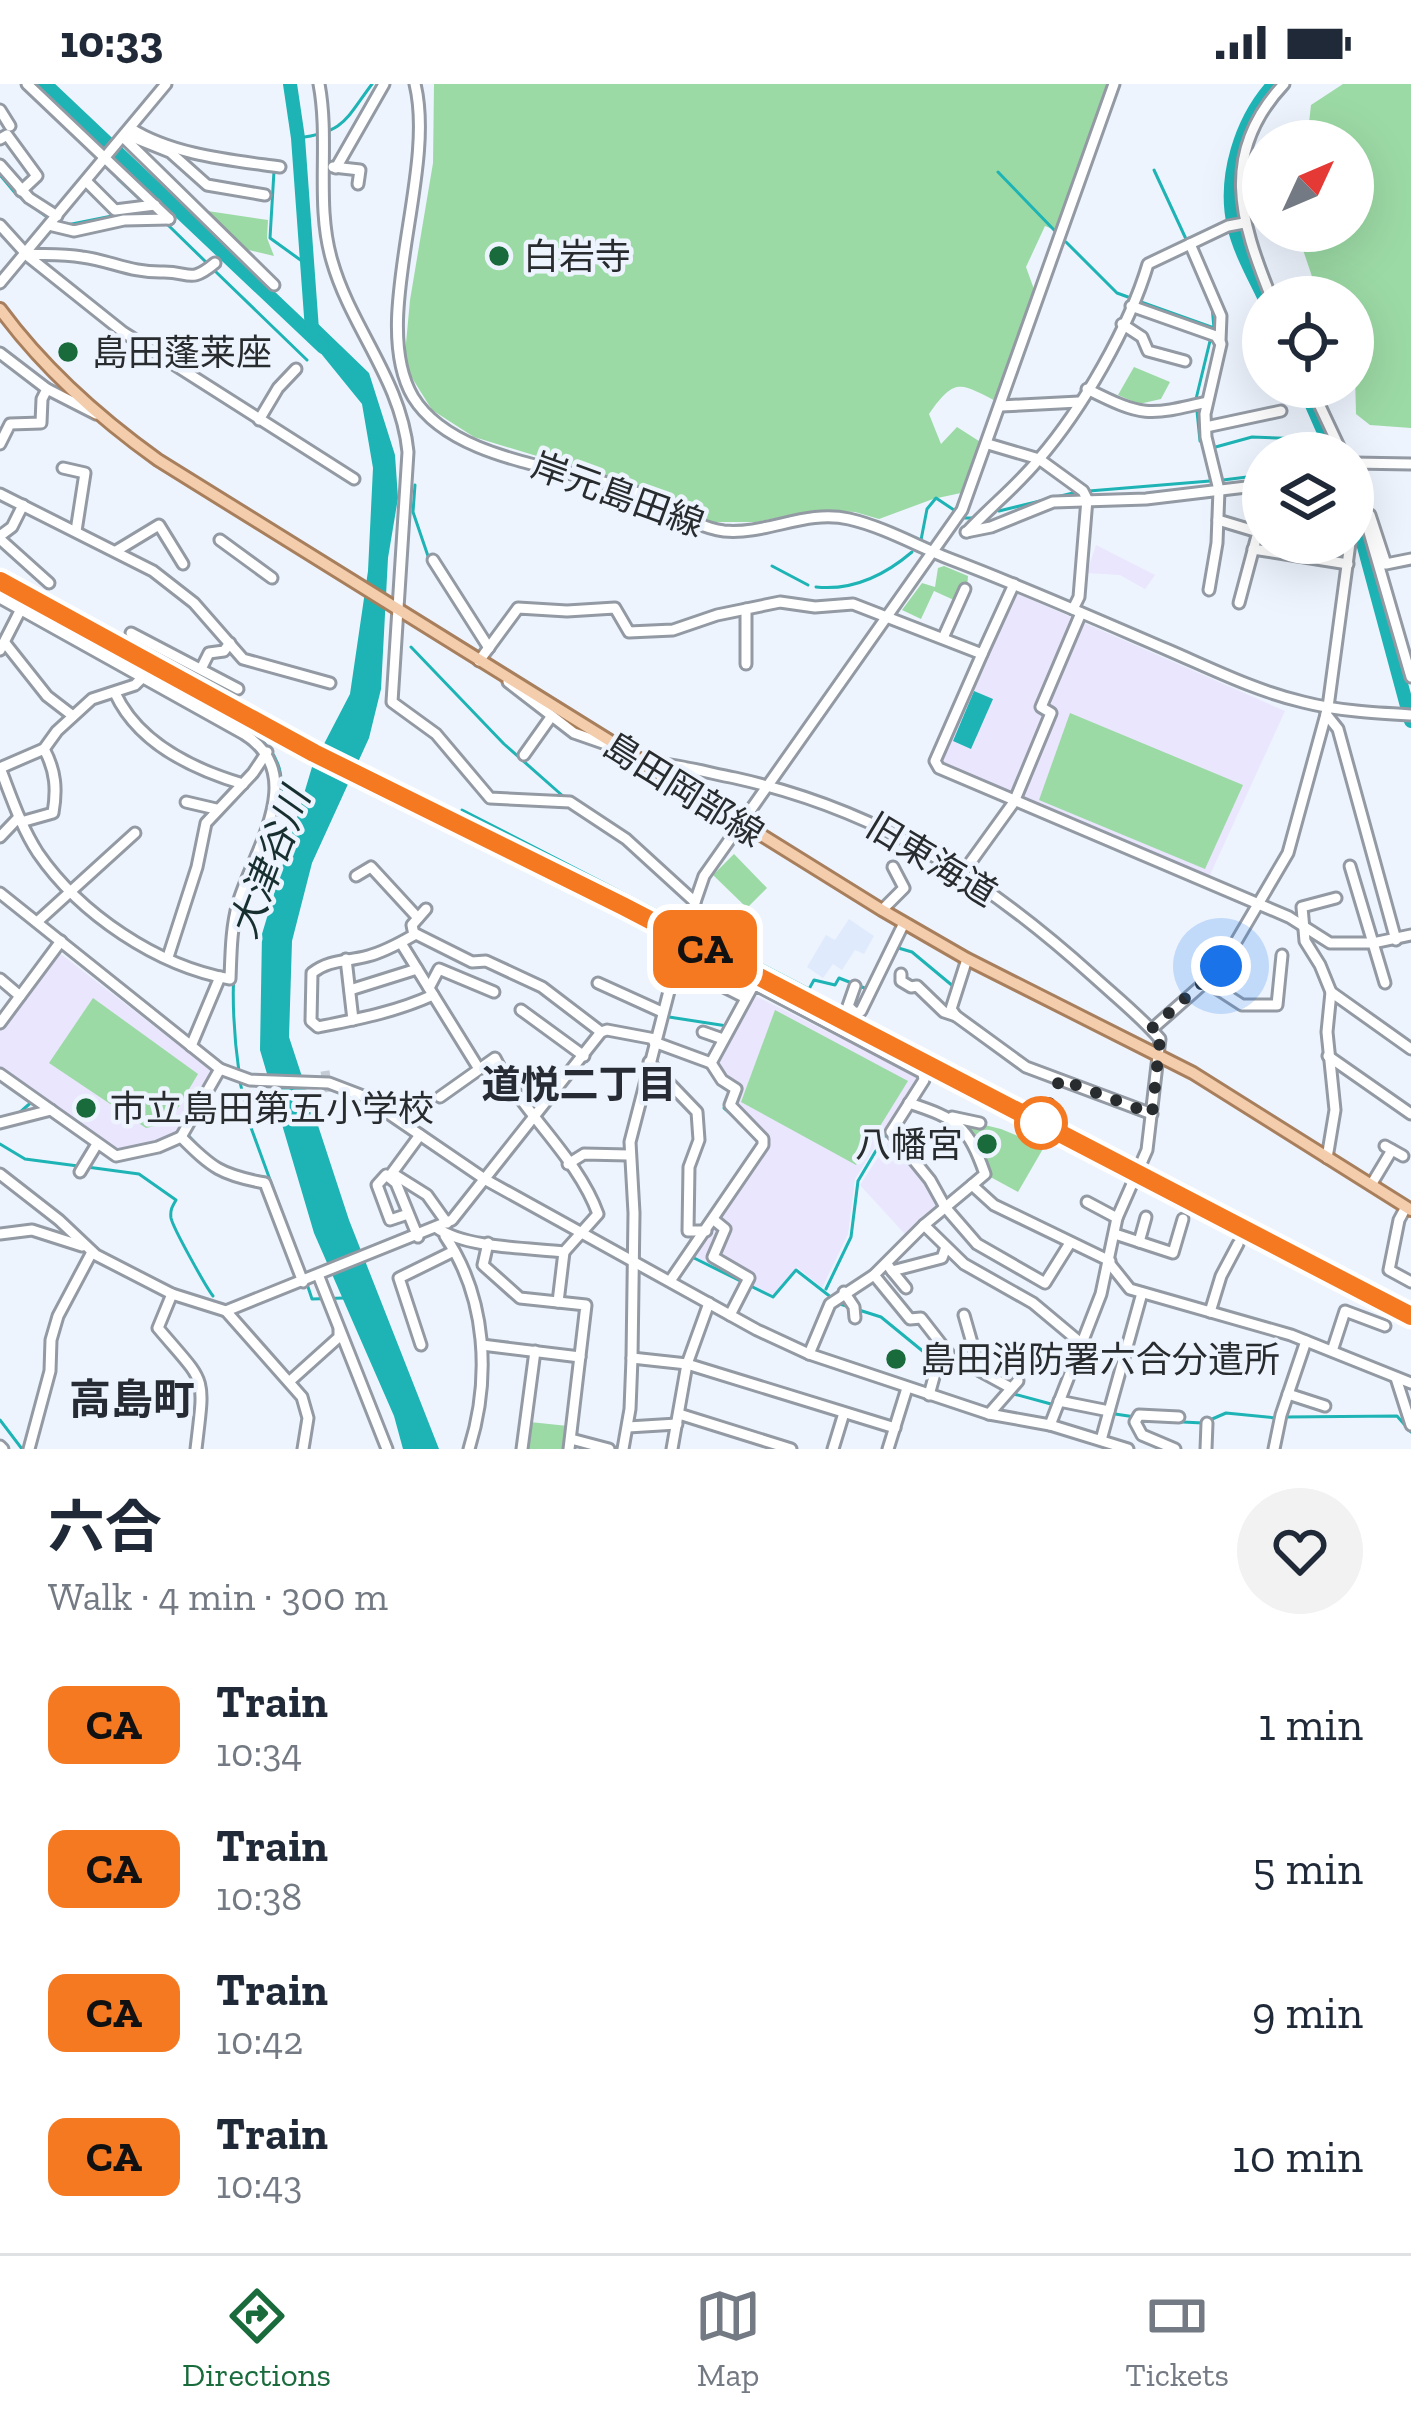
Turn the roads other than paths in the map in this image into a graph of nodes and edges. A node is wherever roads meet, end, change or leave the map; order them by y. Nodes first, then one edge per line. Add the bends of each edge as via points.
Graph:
1 (27, 84) edge
2 (149, 84) edge
3 (319, 84) edge
4 (384, 84) edge
5 (415, 84) edge
6 (1114, 84) edge
7 (1284, 84) edge
8 (162, 89) edge
9 (1259, 120) edge
10 (125, 135) junction
11 (0, 139) edge
12 (105, 158) junction
13 (0, 165) edge
14 (280, 167) dead end
15 (328, 167) junction
16 (1242, 175) edge
17 (86, 181) junction
18 (358, 184) dead end
19 (21, 191) junction
20 (265, 195) dead end
21 (157, 207) junction
22 (53, 220) junction
23 (1242, 223) joint
24 (0, 225) edge
25 (1190, 244) junction
26 (25, 254) junction
27 (215, 263) dead end
28 (0, 283) edge
29 (274, 285) dead end
30 (1131, 306) junction
31 (0, 309) edge
32 (1122, 324) junction
33 (1220, 341) junction
34 (0, 353) edge
35 (399, 357) junction
36 (1185, 362) dead end
37 (380, 363) junction
38 (296, 369) dead end
39 (47, 388) junction
40 (1088, 389) junction
41 (1079, 402) junction
42 (1207, 402) junction
43 (1001, 406) junction
44 (1281, 411) dead end
45 (97, 415) junction
46 (259, 420) junction
47 (1206, 427) junction
48 (0, 444) edge
49 (988, 444) junction
50 (1039, 460) junction
51 (1411, 464) edge
52 (63, 468) dead end
53 (1374, 468) edge
54 (355, 479) dead end
55 (1242, 487) edge
56 (1219, 490) junction
57 (0, 494) edge
58 (1087, 499) junction
59 (23, 505) junction
60 (1218, 520) junction
61 (1374, 526) edge
62 (1242, 527) edge
63 (76, 531) junction
64 (949, 532) junction
65 (967, 532) junction
66 (0, 537) edge
67 (220, 540) dead end
68 (1374, 545) edge
69 (116, 551) junction
70 (934, 553) junction
71 (1411, 559) edge
72 (433, 560) dead end
73 (183, 564) dead end
74 (1249, 564) edge
75 (1348, 564) edge
76 (272, 578) dead end
77 (49, 583) dead end
78 (1014, 584) junction
79 (965, 589) dead end
80 (1209, 590) dead end
81 (0, 598) edge
82 (1239, 603) dead end
83 (21, 609) junction
84 (746, 609) junction
85 (397, 611) junction
86 (1077, 611) junction
87 (889, 615) junction
88 (131, 633) dead end
89 (944, 638) junction
90 (230, 643) junction
91 (3, 646) edge
92 (489, 648) junction
93 (982, 654) junction
94 (479, 662) junction
95 (746, 664) dead end
96 (201, 669) junction
97 (143, 677) junction
98 (504, 677) junction
99 (1411, 677) edge
100 (330, 683) dead end
101 (238, 689) dead end
102 (115, 693) junction
103 (1327, 711) junction
104 (1406, 714) edge
105 (73, 716) junction
106 (550, 717) junction
107 (620, 748) junction
108 (44, 749) junction
109 (267, 752) junction
110 (524, 755) dead end
111 (644, 763) junction
112 (243, 784) junction
113 (769, 786) junction
114 (186, 802) dead end
115 (1014, 802) junction
116 (216, 809) junction
117 (20, 820) junction
118 (741, 824) junction
119 (135, 832) dead end
120 (0, 837) edge
121 (1350, 866) dead end
122 (893, 867) dead end
123 (962, 874) junction
124 (356, 876) dead end
125 (70, 890) junction
126 (0, 892) edge
127 (1336, 898) dead end
128 (1259, 904) junction
129 (694, 906) junction
130 (882, 910) junction
131 (38, 922) junction
132 (904, 923) junction
133 (1302, 925) junction
134 (414, 933) junction
135 (1411, 935) edge
136 (1396, 940) junction
137 (61, 941) junction
138 (401, 943) junction
139 (1373, 943) junction
140 (1282, 955) dead end
141 (168, 957) junction
142 (346, 959) junction
143 (967, 959) junction
144 (417, 969) junction
145 (901, 974) dead end
146 (220, 977) junction
147 (0, 979) edge
148 (708, 979) dead end
149 (1205, 981) junction
150 (598, 982) dead end
151 (1385, 983) dead end
152 (855, 986) dead end
153 (350, 990) junction
154 (431, 991) junction
155 (494, 992) dead end
156 (1331, 992) junction
157 (20, 996) junction
158 (744, 997) junction
159 (521, 1010) dead end
160 (662, 1012) junction
161 (956, 1016) junction
162 (353, 1020) junction
163 (0, 1022) edge
164 (1151, 1029) junction
165 (601, 1032) junction
166 (703, 1033) dead end
167 (721, 1039) junction
168 (655, 1041) junction
169 (191, 1046) junction
170 (1411, 1048) edge
171 (1158, 1054) junction
172 (584, 1055) junction
173 (1328, 1056) junction
174 (649, 1062) junction
175 (711, 1063) junction
176 (220, 1069) junction
177 (479, 1069) junction
178 (0, 1074) edge
179 (440, 1097) dead end
180 (909, 1103) junction
181 (51, 1110) junction
182 (1152, 1114) junction
183 (1411, 1114) edge
184 (952, 1117) junction
185 (535, 1119) junction
186 (0, 1123) edge
187 (980, 1123) dead end
188 (420, 1135) junction
189 (181, 1137) junction
190 (98, 1144) junction
191 (628, 1155) junction
192 (1403, 1156) dead end
193 (1327, 1158) junction
194 (568, 1164) junction
195 (80, 1172) dead end
196 (0, 1174) edge
197 (486, 1180) junction
198 (972, 1185) junction
199 (1371, 1185) junction
200 (1087, 1202) dead end
201 (945, 1208) junction
202 (1408, 1208) edge
203 (408, 1214) junction
204 (1146, 1217) dead end
205 (1117, 1218) junction
206 (1183, 1219) dead end
207 (715, 1220) junction
208 (924, 1225) junction
209 (435, 1231) junction
210 (583, 1232) junction
211 (706, 1232) junction
212 (0, 1234) edge
213 (1114, 1234) junction
214 (1139, 1242) junction
215 (488, 1243) junction
216 (1070, 1244) junction
217 (1238, 1244) dead end
218 (946, 1247) junction
219 (90, 1250) junction
220 (454, 1251) junction
221 (564, 1252) junction
222 (634, 1260) junction
223 (1110, 1263) junction
224 (889, 1267) junction
225 (874, 1275) junction
226 (320, 1276) junction
227 (670, 1281) junction
228 (303, 1282) junction
229 (1411, 1282) edge
230 (906, 1288) dead end
231 (844, 1292) junction
232 (1142, 1293) junction
233 (172, 1294) junction
234 (558, 1302) junction
235 (710, 1303) junction
236 (226, 1311) junction
237 (1210, 1312) junction
238 (855, 1314) dead end
239 (730, 1315) junction
240 (964, 1315) dead end
241 (339, 1324) junction
242 (1385, 1326) dead end
243 (1306, 1341) junction
244 (1082, 1344) junction
245 (422, 1345) dead end
246 (482, 1345) junction
247 (535, 1351) junction
248 (1333, 1351) junction
249 (809, 1354) junction
250 (580, 1357) junction
251 (632, 1358) junction
252 (687, 1364) junction
253 (1396, 1378) junction
254 (290, 1381) junction
255 (1411, 1383) edge
256 (907, 1388) junction
257 (1288, 1394) junction
258 (929, 1395) junction
259 (1059, 1401) junction
260 (1325, 1406) dead end
261 (1109, 1411) junction
262 (844, 1413) junction
263 (989, 1414) junction
264 (1179, 1417) dead end
265 (678, 1419) junction
266 (1207, 1423) dead end
267 (1050, 1425) junction
268 (1411, 1425) edge
269 (628, 1427) junction
270 (895, 1428) junction
271 (1080, 1433) junction
272 (1101, 1440) junction
273 (570, 1444) edge
274 (33, 1447) edge
275 (196, 1449) edge
276 (303, 1449) edge
277 (387, 1449) edge
278 (469, 1449) edge
279 (522, 1449) edge
280 (609, 1449) edge
281 (622, 1449) edge
282 (672, 1449) edge
283 (791, 1449) edge
284 (833, 1449) edge
285 (888, 1449) edge
286 (1072, 1449) edge
287 (1128, 1449) edge
288 (1175, 1449) edge
289 (1206, 1449) edge
290 (1274, 1449) edge

1 - 12 street
2 - 8 street
3 - 15 street
4 - 15 street
5 - 35 street, 岸元島田線 via 419,142
6 - 43 street
7 - 9 street
8 - 10 street
10 - 12 street
10 - 14 street
10 - 20 street via 170,152 207,184
10 - 29 street
11 - 19 street via 7,135 37,176
12 - 17 street
12 - 21 street
13 - 19 street
15 - 18 street via 360,170
15 - 37 street via 325,237 333,268
16 - 23 street
17 - 21 street via 115,210
17 - 22 street
19 - 22 street
21 - 22 street via 169,219 74,231
22 - 26 street
23 - 25 street
24 - 26 street
25 - 30 street via 1148,265
25 - 33 street via 1221,316
26 - 27 street via 186,277
26 - 28 street
26 - 46 street via 122,332
30 - 32 street
30 - 33 street
31 - 45 main road, 島田岡部線
32 - 36 street via 1148,351
32 - 40 street
33 - 42 street
34 - 39 street
35 - 37 street
35 - 70 street, 岸元島田線 via 420,407 476,446 637,492 711,529 829,517
37 - 85 street via 408,452
38 - 46 street
39 - 45 street
39 - 48 street via 41,423 10,424
40 - 41 street
40 - 42 street via 1139,413
41 - 43 street
41 - 50 street
42 - 47 street
43 - 49 street
44 - 47 street
45 - 85 main road, 島田岡部線
46 - 54 street
47 - 56 street
49 - 50 street
49 - 64 street
50 - 58 street
50 - 65 street
51 - 53 street
52 - 63 street via 86,473
55 - 56 street
56 - 58 street
56 - 60 street
57 - 59 street
58 - 65 street via 1040,505
58 - 86 street
59 - 63 street
59 - 66 street
60 - 62 street
60 - 80 street
61 - 71 street via 1386,564
63 - 69 street
64 - 65 street
64 - 70 street
66 - 77 street
67 - 76 street
68 - 99 street
69 - 73 street via 159,525
69 - 90 street via 194,603
70 - 78 street, 岸元島田線
70 - 87 street
72 - 92 street
74 - 82 street
75 - 103 street
78 - 86 street, 岸元島田線
78 - 93 street
79 - 89 street
81 - 83 street
83 - 91 street
83 - 97 street
84 - 87 street via 853,604
84 - 92 street via 673,630 629,632 615,608 518,608
84 - 95 street
85 - 94 main road, 島田岡部線
85 - 129 street via 392,702 436,734 482,793 570,802 626,839
86 - 103 street, 岸元島田線
86 - 115 street via 1041,707 1051,712
87 - 89 street
87 - 113 street
88 - 96 street
89 - 93 street
90 - 96 street via 209,653
90 - 100 street via 242,658
91 - 105 street
92 - 94 street
93 - 115 street via 935,761
94 - 98 main road, 島田岡部線
96 - 101 street
97 - 102 street
97 - 109 street
98 - 106 street
98 - 107 main road, 島田岡部線
102 - 105 street
102 - 112 street via 133,724 181,759
103 - 104 street, 岸元島田線
103 - 128 street via 1288,853
103 - 136 street via 1339,729
105 - 108 street
106 - 107 street
106 - 110 street
107 - 111 main road, 島田岡部線
108 - 117 street via 57,788 53,813
108 - 117 street via 0,768
109 - 112 street
109 - 146 street via 275,803 238,903 230,979
111 - 113 street, 旧東海道
111 - 118 main road, 島田岡部線
112 - 116 street
113 - 118 street
113 - 123 street, 旧東海道 via 863,817
114 - 116 street
115 - 123 street
115 - 128 street
116 - 141 street
117 - 120 street
117 - 125 street
118 - 129 street via 708,869
118 - 130 main road, 島田岡部線
119 - 125 street
121 - 139 street
122 - 130 street via 904,888
123 - 164 street, 旧東海道 via 1042,931
124 - 134 street via 370,867 422,914
125 - 131 street
125 - 141 street via 107,923
126 - 131 street
127 - 133 street via 1302,907
128 - 133 street
128 - 149 street
129 - 160 street
130 - 132 main road, 島田岡部線
131 - 137 street
132 - 143 main road, 島田岡部線
132 - 152 street via 855,1012 848,1006
133 - 139 street via 1330,943
133 - 156 street
134 - 138 street
134 - 165 street via 542,987
135 - 136 street
136 - 139 street
137 - 157 street
137 - 169 street
138 - 142 street
138 - 144 street
139 - 151 street
140 - 149 street via 1277,1005 1242,1005
141 - 146 street
142 - 153 street
142 - 162 street via 312,974 311,1021 318,1027
143 - 161 street via 951,1009
143 - 171 main road, 島田岡部線
144 - 153 street
144 - 154 street
145 - 161 street via 901,982
146 - 169 street
147 - 157 street
148 - 158 street
149 - 164 street
150 - 160 street
153 - 162 street
154 - 155 street via 439,969
154 - 162 street
154 - 177 street
156 - 170 street
156 - 173 street
157 - 163 street
158 - 167 street
158 - 180 street via 754,985 923,1073
159 - 172 street
160 - 168 street
161 - 182 street via 1027,1066
164 - 171 street
165 - 168 street
165 - 172 street
166 - 167 street
167 - 175 street
168 - 174 street
168 - 175 street
169 - 176 street
171 - 182 street
171 - 193 main road, 島田岡部線
172 - 185 street
173 - 183 street
173 - 193 street via 1335,1110
174 - 191 street
174 - 211 street via 698,1112 688,1231
175 - 207 street via 736,1088 730,1105 764,1142
176 - 188 street via 250,1080 329,1083
176 - 189 street
177 - 179 street
177 - 185 street via 495,1058
178 - 181 street
180 - 184 street
180 - 201 street via 891,1132
181 - 186 street
181 - 190 street
182 - 205 street via 1144,1160
184 - 187 street
184 - 198 street via 973,1139 985,1174
185 - 194 street
185 - 197 street
188 - 197 street
188 - 209 street via 392,1173 427,1196
189 - 190 street via 116,1156
189 - 228 street via 212,1169 265,1183
190 - 195 street
191 - 194 street via 584,1154
191 - 222 street
192 - 199 street via 1389,1148
193 - 199 main road, 島田岡部線
194 - 210 street via 598,1210
196 - 219 street
197 - 209 street
197 - 210 street
198 - 201 street
198 - 216 street
199 - 202 main road, 島田岡部線
200 - 205 street
201 - 208 street
201 - 216 street via 977,1244 1045,1283
202 - 229 street via 1388,1270
203 - 203 street via 396,1183 386,1174 377,1185 390,1220
203 - 209 street
204 - 214 street
205 - 213 street
206 - 214 street via 1174,1253
207 - 211 street
207 - 239 street via 725,1229 713,1258 747,1283
208 - 218 street
208 - 224 street
209 - 215 street
209 - 220 street
209 - 226 street
210 - 221 street
210 - 222 street
211 - 227 street
212 - 219 street via 32,1230
213 - 214 street
213 - 223 street
215 - 221 street
215 - 234 street via 483,1265 520,1298
216 - 223 street
217 - 237 street
218 - 224 street via 943,1258
218 - 244 street
219 - 233 street
219 - 274 street via 50,1340
220 - 245 street via 399,1278
220 - 246 street
221 - 234 street
222 - 227 street
222 - 251 street
223 - 232 street
223 - 244 street
224 - 225 street
224 - 230 street
225 - 231 street
225 - 258 street via 950,1354 937,1366
226 - 228 street
226 - 241 street
227 - 235 street
228 - 236 street
231 - 238 street
231 - 249 street via 827,1309
232 - 237 street
232 - 261 street
233 - 236 street
233 - 275 street via 158,1328 203,1386
234 - 250 street via 586,1305
235 - 239 street
235 - 252 street
236 - 254 street
237 - 243 street
239 - 249 street
240 - 263 street via 980,1371 1014,1385
241 - 254 street via 339,1337
241 - 277 street
242 - 248 street via 1345,1311
243 - 248 street
243 - 257 street
244 - 259 street
246 - 247 street
246 - 278 street
247 - 250 street
247 - 279 street
248 - 253 street
249 - 256 street
250 - 273 street
251 - 252 street
251 - 269 street
252 - 262 street
252 - 265 street
253 - 255 street
253 - 268 street
254 - 276 street via 308,1418
256 - 258 street
256 - 270 street
257 - 260 street
257 - 290 street
258 - 263 street
259 - 261 street
259 - 267 street
261 - 272 street
262 - 270 street
262 - 284 street
263 - 267 street
264 - 288 street via 1139,1414 1135,1422 1142,1435
265 - 269 street
265 - 282 street
265 - 283 street
266 - 289 street
267 - 271 street
269 - 281 street
270 - 285 street
271 - 272 street
271 - 286 street
272 - 287 street
273 - 280 street

